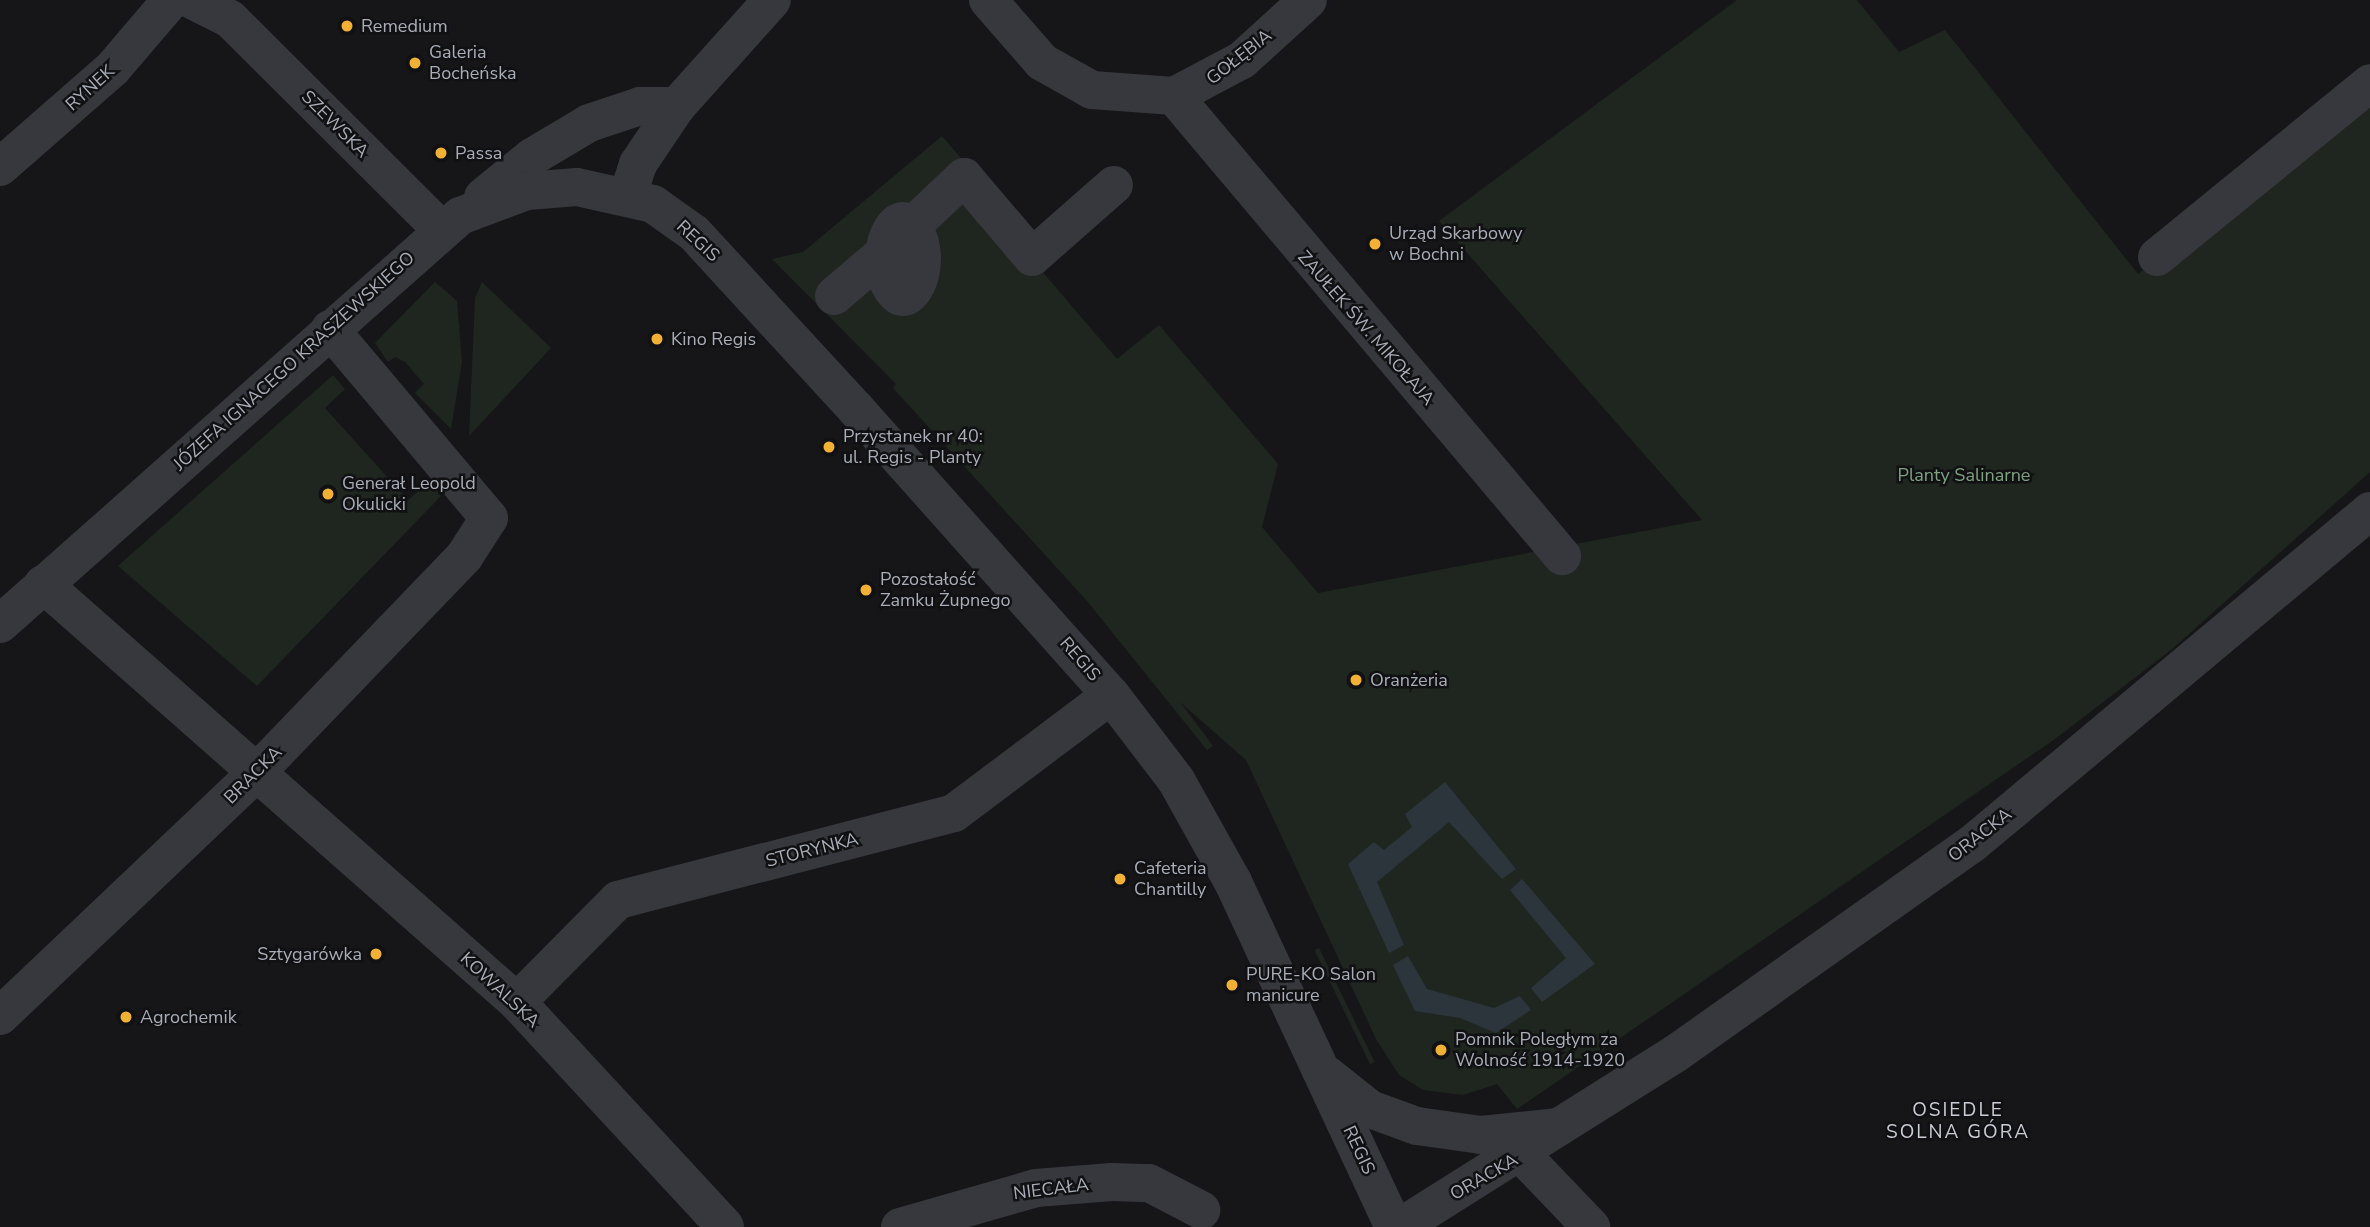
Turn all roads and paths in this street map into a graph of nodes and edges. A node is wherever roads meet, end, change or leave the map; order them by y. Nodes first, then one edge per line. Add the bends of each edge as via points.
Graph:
1 (172, 0) edge
2 (192, 0) edge
3 (772, 0) edge
4 (988, 0) edge
5 (1308, 0) edge
6 (237, 9) edge
7 (2370, 83) edge
8 (1174, 96) junction
9 (677, 106) junction
10 (0, 167) edge
11 (1114, 185) dead end
12 (628, 195) junction
13 (451, 223) junction
14 (2157, 257) dead end
15 (834, 296) dead end
16 (330, 329) junction
17 (2370, 511) edge
18 (1562, 556) dead end
19 (43, 584) junction
20 (0, 624) edge
21 (1111, 695) junction
22 (256, 773) junction
23 (517, 1002) junction
24 (0, 1017) edge
25 (1320, 1069) junction
26 (1566, 1126) junction
27 (1522, 1155) junction
28 (1201, 1210) dead end
29 (725, 1227) edge
30 (900, 1227) edge
31 (1394, 1227) edge
32 (1400, 1227) edge
33 (1591, 1227) edge

1 - 10 street, RYNEK via 113,68
2 - 6 street
3 - 9 street
4 - 8 street via 1042,62 1092,90
5 - 8 street, GOŁĘBIA via 1242,60
6 - 13 street, SZEWSKA
7 - 14 street
8 - 18 street, ZAUŁEK ŚW. MIKOŁAJA
9 - 12 street via 638,164
9 - 13 street via 640,106 565,135
11 - 15 street via 1032,257 964,177
12 - 13 street, JÓZEFA IGNACEGO KRASZEWSKIEGO via 578,187 527,191
12 - 21 street, REGIS via 694,233
13 - 16 street, JÓZEFA IGNACEGO KRASZEWSKIEGO
16 - 19 street, JÓZEFA IGNACEGO KRASZEWSKIEGO
16 - 22 street, BRACKA via 489,518 464,558
17 - 26 street, ORACKA via 1972,844
19 - 20 street, JÓZEFA IGNACEGO KRASZEWSKIEGO
19 - 22 street, KOWALSKA
21 - 23 street, STORYNKA via 954,813 618,900
21 - 25 street, REGIS via 1205,827
22 - 23 street, KOWALSKA
22 - 24 street, BRACKA
23 - 29 street, KOWALSKA
25 - 26 street, ORACKA via 1370,1109 1417,1126 1481,1135
25 - 31 street, REGIS
26 - 27 street, ORACKA
27 - 32 street, ORACKA
27 - 33 street
28 - 30 street, NIECAŁA via 1149,1183 1112,1182 1036,1188

